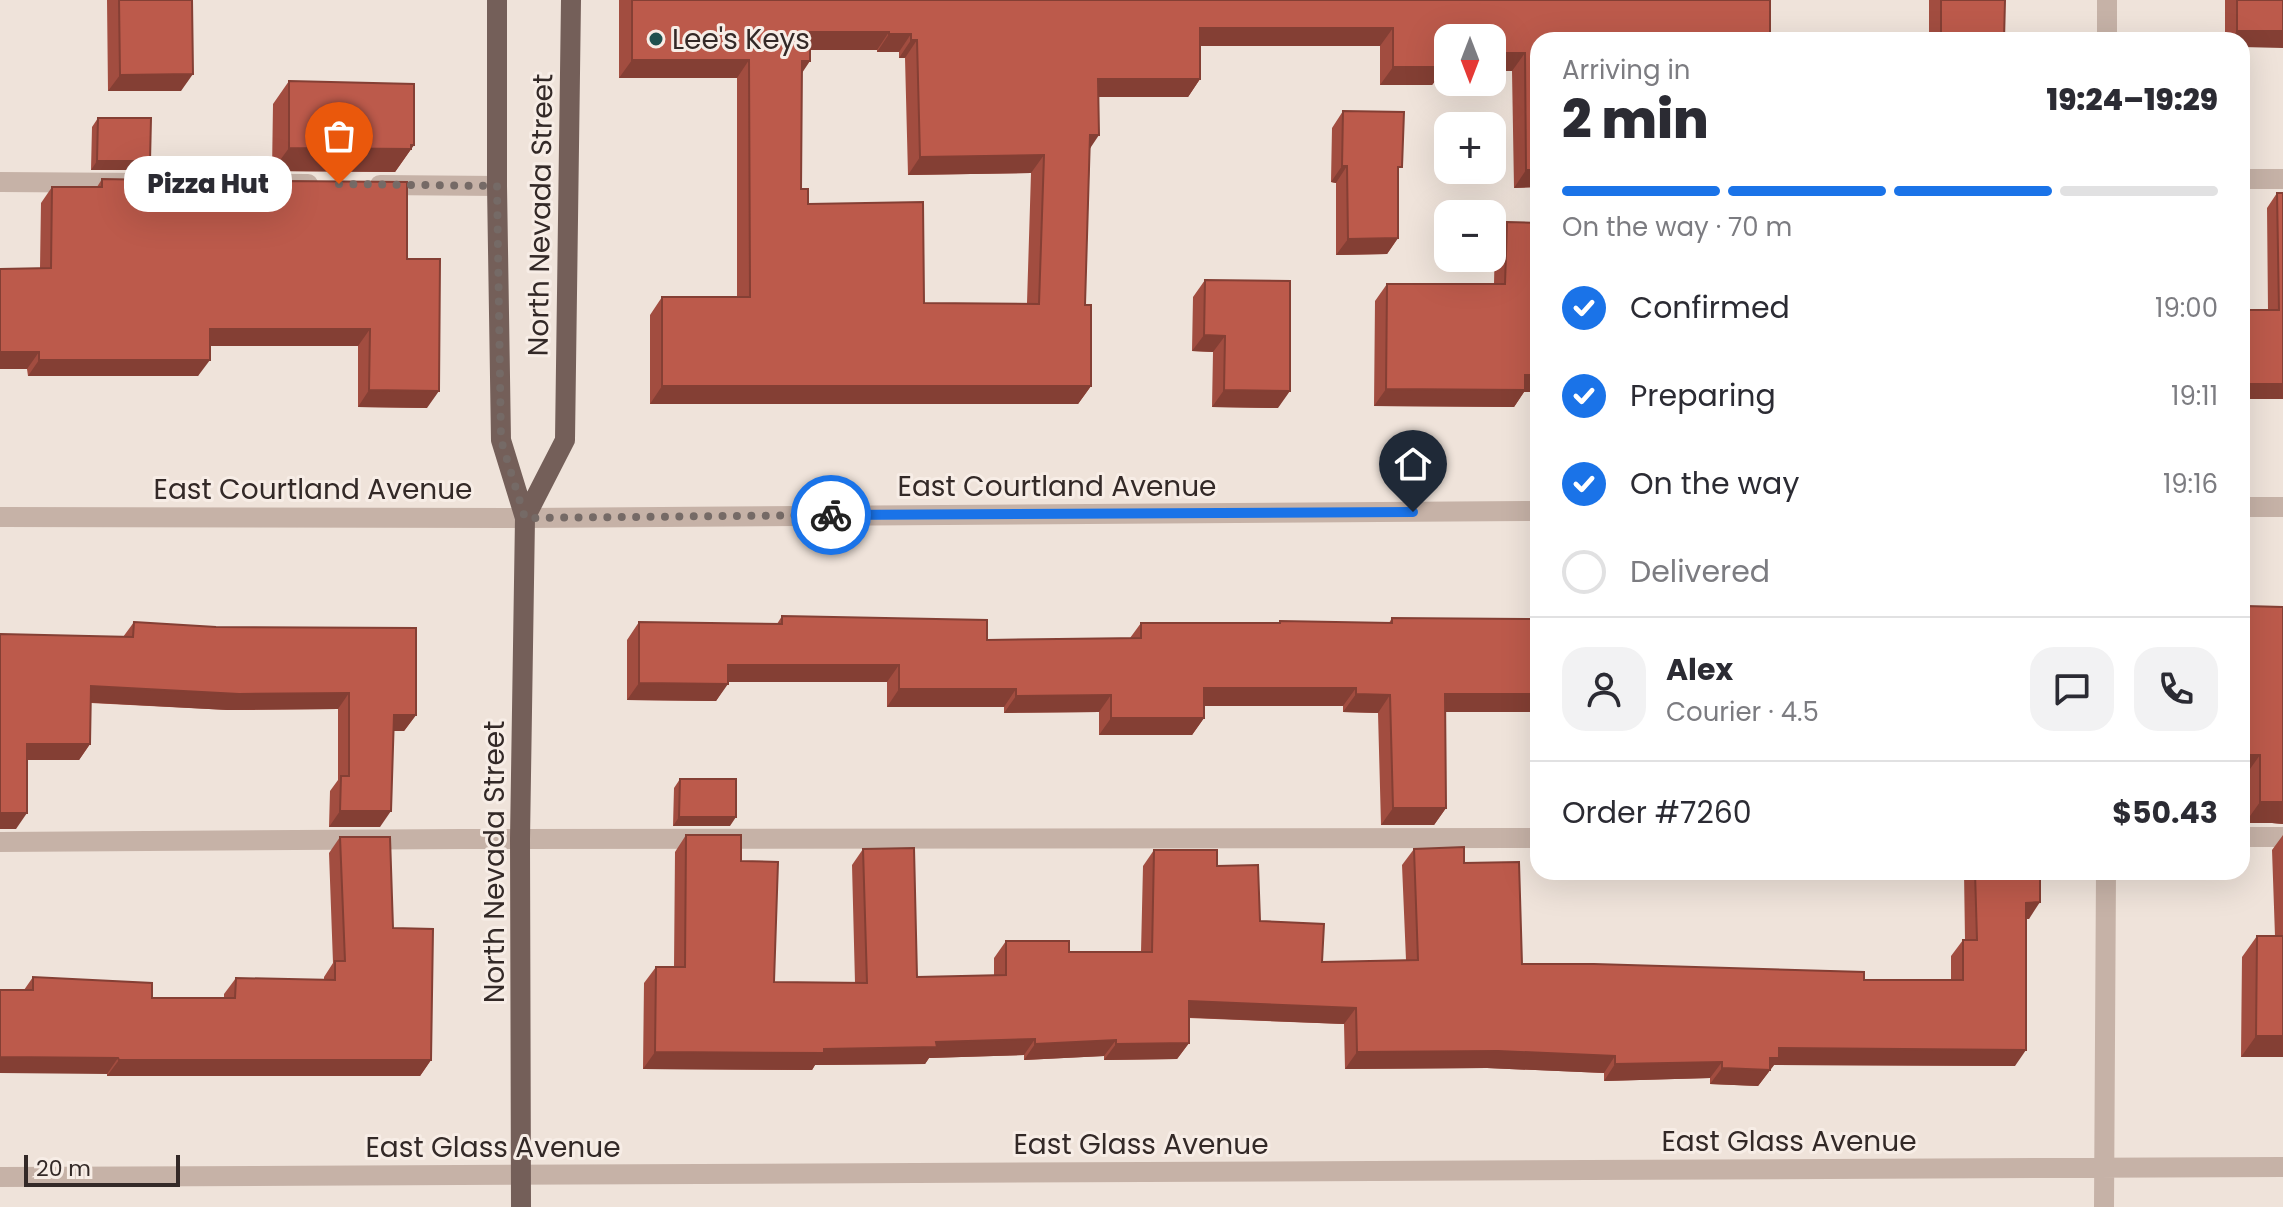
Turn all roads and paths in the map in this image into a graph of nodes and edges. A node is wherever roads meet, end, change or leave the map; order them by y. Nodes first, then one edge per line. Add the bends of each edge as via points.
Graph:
1 (497, 0) edge
2 (571, 0) edge
3 (2107, 0) edge
4 (2107, 32) edge
5 (2250, 179) edge
6 (2283, 179) edge
7 (0, 182) edge
8 (334, 184) edge
9 (366, 184) edge
10 (497, 186) junction
11 (2250, 507) edge
12 (2283, 507) edge
13 (1530, 511) edge
14 (0, 517) edge
15 (525, 518) junction
16 (2250, 837) edge
17 (2283, 837) edge
18 (1530, 838) edge
19 (520, 839) junction
20 (0, 842) edge
21 (2106, 880) edge
22 (2104, 1167) junction
23 (2283, 1167) edge
24 (521, 1175) junction
25 (0, 1177) edge
26 (521, 1207) edge
27 (2104, 1207) edge

1 - 10 main road, North Nevada Street
2 - 15 main road, North Nevada Street via 565,440
3 - 4 street
5 - 6 street
7 - 8 street
9 - 10 street
10 - 15 main road, North Nevada Street via 501,440
11 - 12 street
13 - 15 street, East Courtland Avenue
14 - 15 street, East Courtland Avenue
15 - 19 main road, North Nevada Street
16 - 17 street
18 - 19 street
19 - 20 street
19 - 24 main road, North Nevada Street
21 - 22 street
22 - 23 street, East Glass Avenue
22 - 24 street, East Glass Avenue
22 - 27 street
24 - 25 street, East Glass Avenue
24 - 26 main road, North Nevada Street

